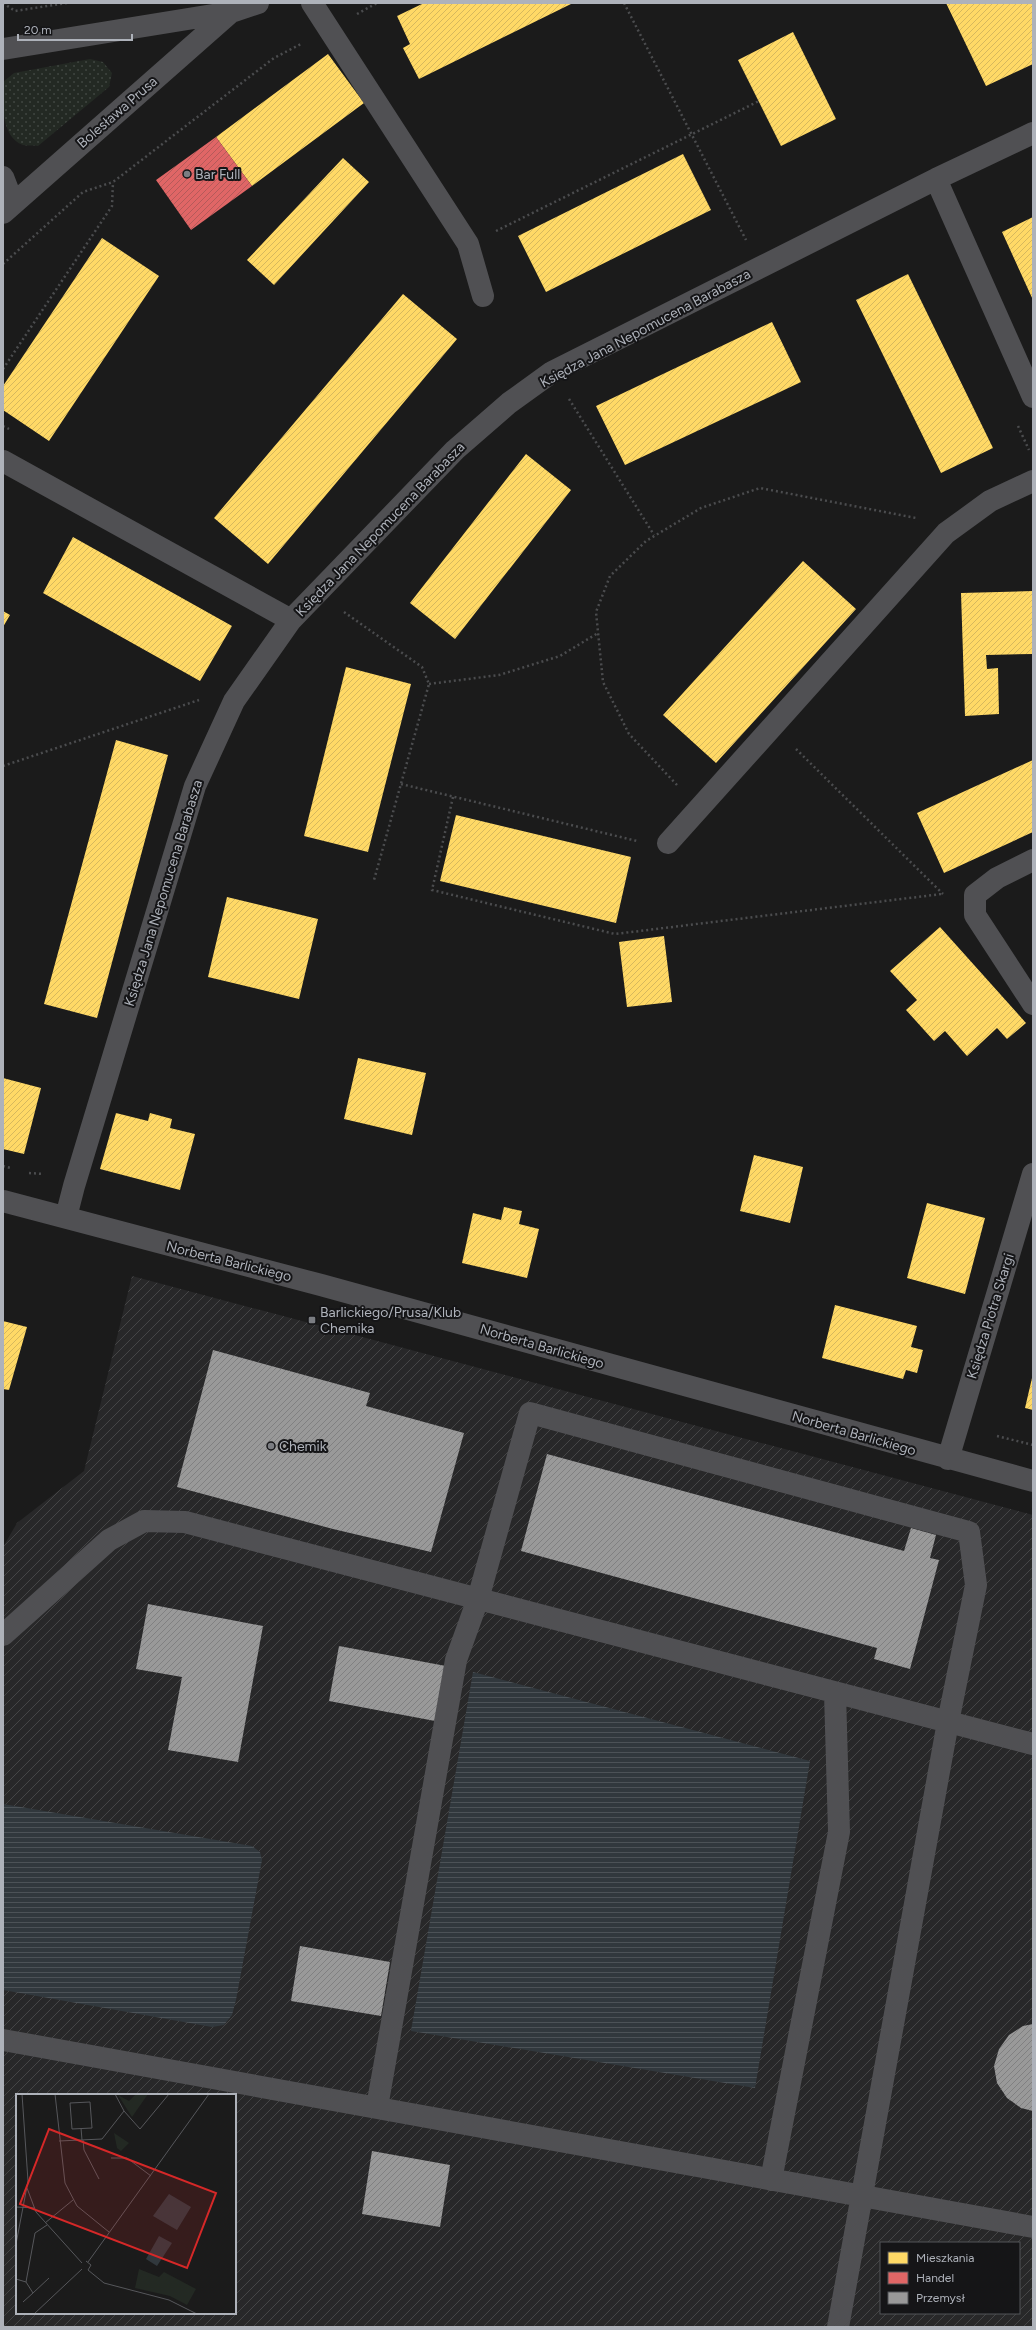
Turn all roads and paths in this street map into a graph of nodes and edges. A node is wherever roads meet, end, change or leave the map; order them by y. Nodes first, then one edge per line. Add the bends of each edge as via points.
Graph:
1 (3, 3) edge
2 (67, 3) edge
3 (258, 3) edge
4 (312, 3) edge
5 (377, 3) edge
6 (624, 3) edge
7 (231, 12) junction
8 (329, 29) junction
9 (3, 49) edge
10 (759, 101) dead end
11 (1033, 133) edge
12 (691, 135) junction
13 (3, 177) edge
14 (936, 179) junction
15 (113, 182) junction
16 (8, 208) edge
17 (468, 244) junction
18 (748, 244) dead end
19 (3, 264) edge
20 (483, 296) dead end
21 (3, 369) edge
22 (565, 392) dead end
23 (1033, 397) edge
24 (1017, 422) dead end
25 (1030, 451) dead end
26 (3, 461) edge
27 (1033, 481) edge
28 (956, 526) junction
29 (654, 535) junction
30 (349, 606) dead end
31 (343, 612) junction
32 (338, 617) dead end
33 (291, 620) junction
34 (598, 633) junction
35 (428, 684) junction
36 (200, 705) dead end
37 (773, 726) junction
38 (3, 766) edge
39 (401, 784) junction
40 (453, 797) junction
41 (699, 808) junction
42 (668, 844) joint
43 (1033, 860) edge
44 (374, 880) dead end
45 (942, 894) junction
46 (975, 895) junction
47 (1033, 1004) edge
48 (49, 1171) dead end
49 (30, 1174) dead end
50 (1033, 1174) edge
51 (3, 1201) edge
52 (66, 1217) junction
53 (948, 1459) junction
54 (1033, 1481) edge
55 (478, 1599) junction
56 (3, 1635) edge
57 (835, 1693) junction
58 (948, 1722) junction
59 (1033, 1744) edge
60 (3, 2040) edge
61 (377, 2107) junction
62 (771, 2180) junction
63 (863, 2196) junction
64 (1033, 2227) edge
65 (838, 2327) edge

1 - 2 path via 15,11
3 - 7 street
4 - 8 street
5 - 8 path
6 - 12 path
7 - 9 street
7 - 16 street, Bolesława Prusa
8 - 15 path via 274,58
8 - 17 street
10 - 12 path
11 - 14 street, Księdza Jana Nepomucena Barabasza
12 - 17 path
12 - 18 path
13 - 16 street
14 - 23 street
14 - 33 street, Księdza Jana Nepomucena Barabasza via 552,372 509,403 455,450
15 - 19 path via 83,192
15 - 21 path via 112,206
17 - 20 street
22 - 29 path
24 - 25 path
26 - 33 street
27 - 28 street via 990,501
28 - 29 path via 760,488 700,508
28 - 37 street via 946,533
29 - 34 path via 610,576 596,612
30 - 31 path
31 - 32 path
31 - 35 path via 422,667
33 - 52 street, Księdza Jana Nepomucena Barabasza via 234,701 195,786
34 - 35 path via 560,656 499,675
34 - 41 path via 603,682 629,734
35 - 39 path
36 - 38 path via 203,699
37 - 41 street
37 - 45 path
39 - 40 path
39 - 44 path
40 - 42 path via 655,845
40 - 45 path via 432,890 615,934
41 - 42 street
43 - 46 street via 996,878
45 - 46 path
46 - 47 street via 976,915
48 - 49 path via 44,1174
50 - 53 street, Księdza Piotra Skargi
51 - 52 street, Norberta Barlickiego
52 - 53 street, Norberta Barlickiego via 322,1285
53 - 54 street, Norberta Barlickiego
55 - 56 street via 185,1522 144,1521 109,1540
55 - 57 street
55 - 58 street via 530,1413 969,1532 976,1585
55 - 61 street via 456,1660
57 - 58 street
57 - 62 street via 839,1832
58 - 59 street
58 - 63 street
60 - 61 street
61 - 62 street
62 - 63 street
63 - 64 street
63 - 65 street

